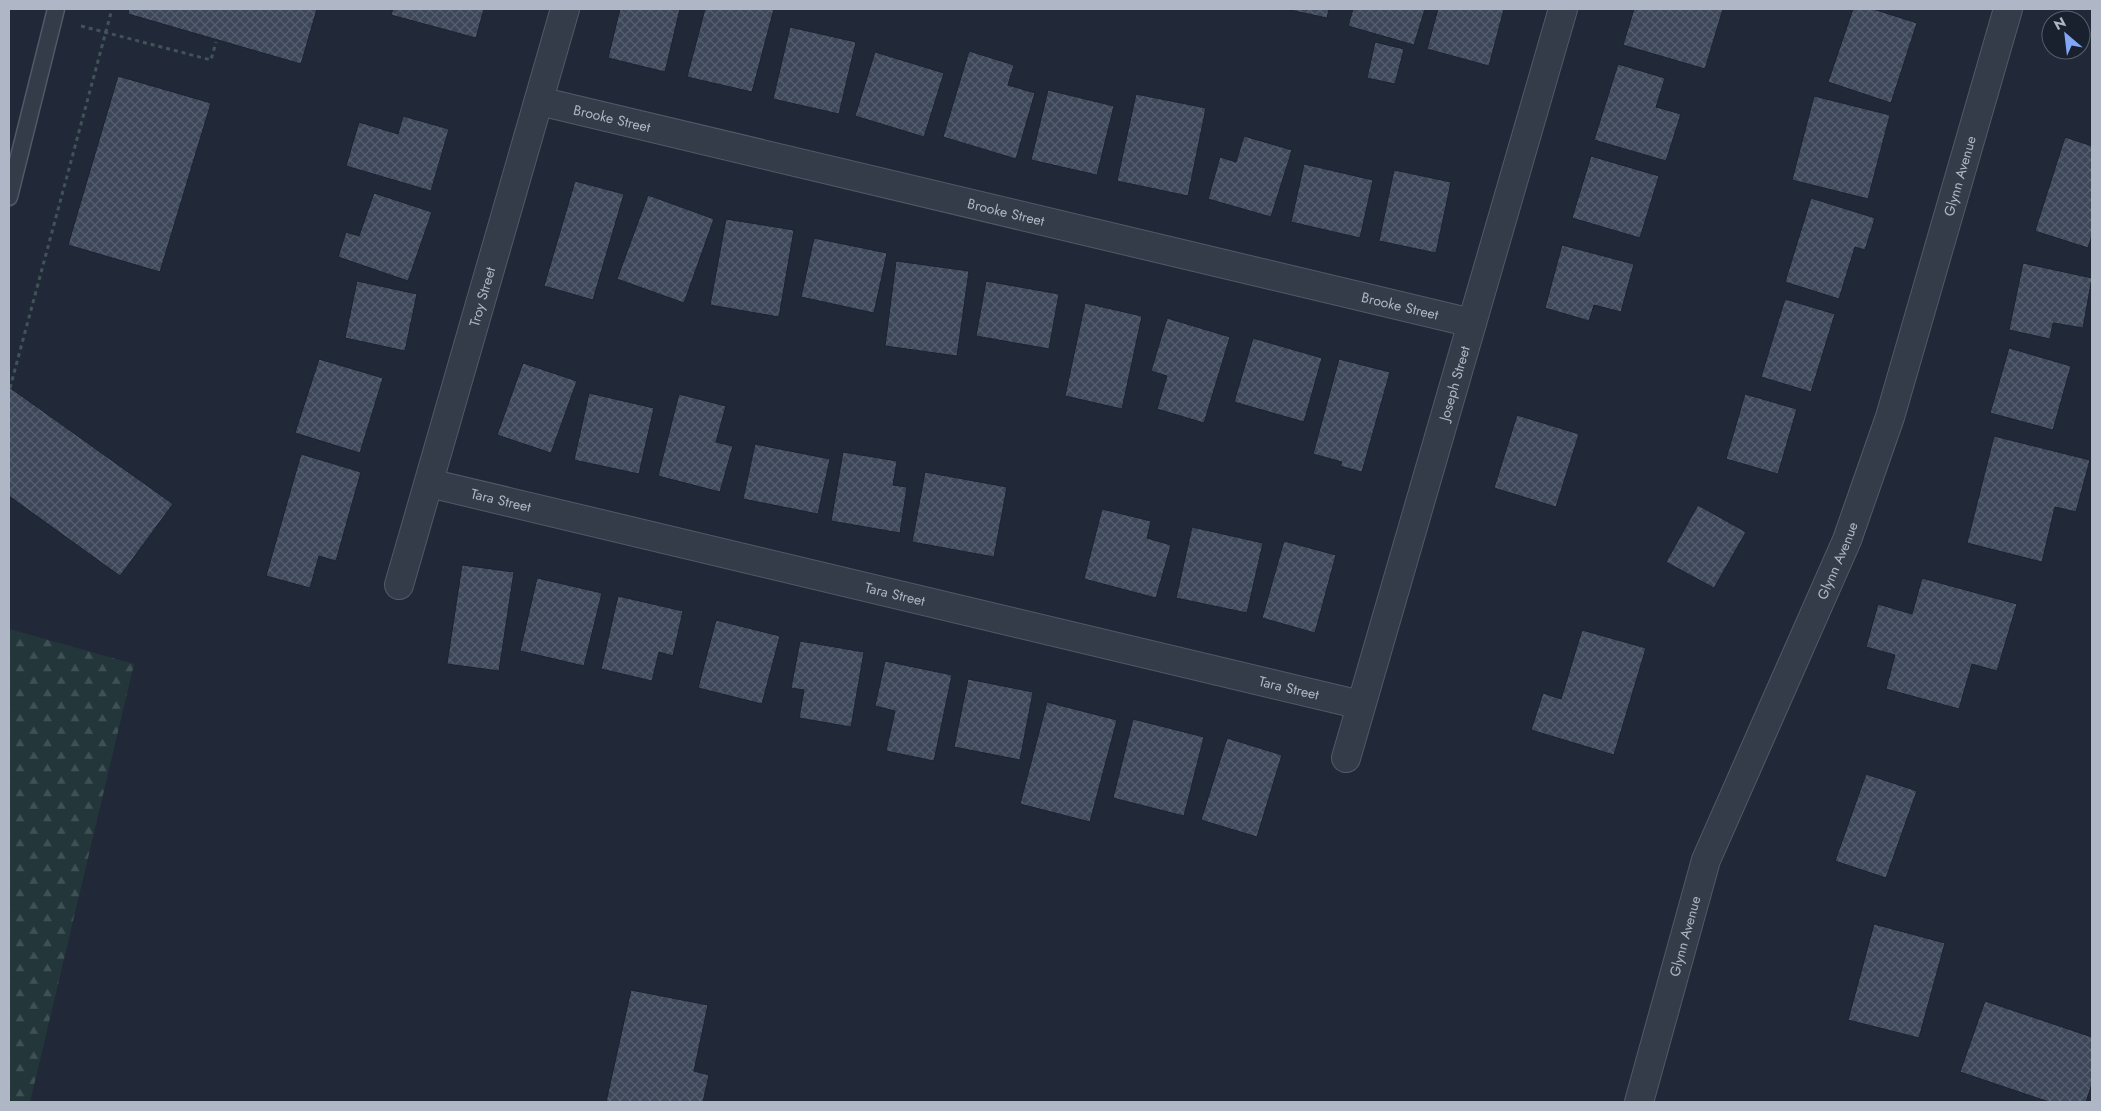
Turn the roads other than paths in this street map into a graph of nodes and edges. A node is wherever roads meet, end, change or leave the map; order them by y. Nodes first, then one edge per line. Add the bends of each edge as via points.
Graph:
1 (565, 9) edge
2 (1564, 9) edge
3 (2008, 9) edge
4 (54, 14) edge
5 (538, 101) junction
6 (9, 197) edge
7 (1472, 323) junction
8 (428, 483) junction
9 (399, 585) dead end
10 (1361, 705) junction
11 (1346, 758) dead end
12 (1639, 1102) edge

1 - 5 street, Troy Street
2 - 7 street, Joseph Street
3 - 12 street, Glynn Avenue via 1887,426 1848,540 1706,860
4 - 6 lane
5 - 7 street, Brooke Street
5 - 8 street, Troy Street
7 - 10 street, Joseph Street
8 - 9 street, Troy Street
8 - 10 street, Tara Street
10 - 11 street, Joseph Street

